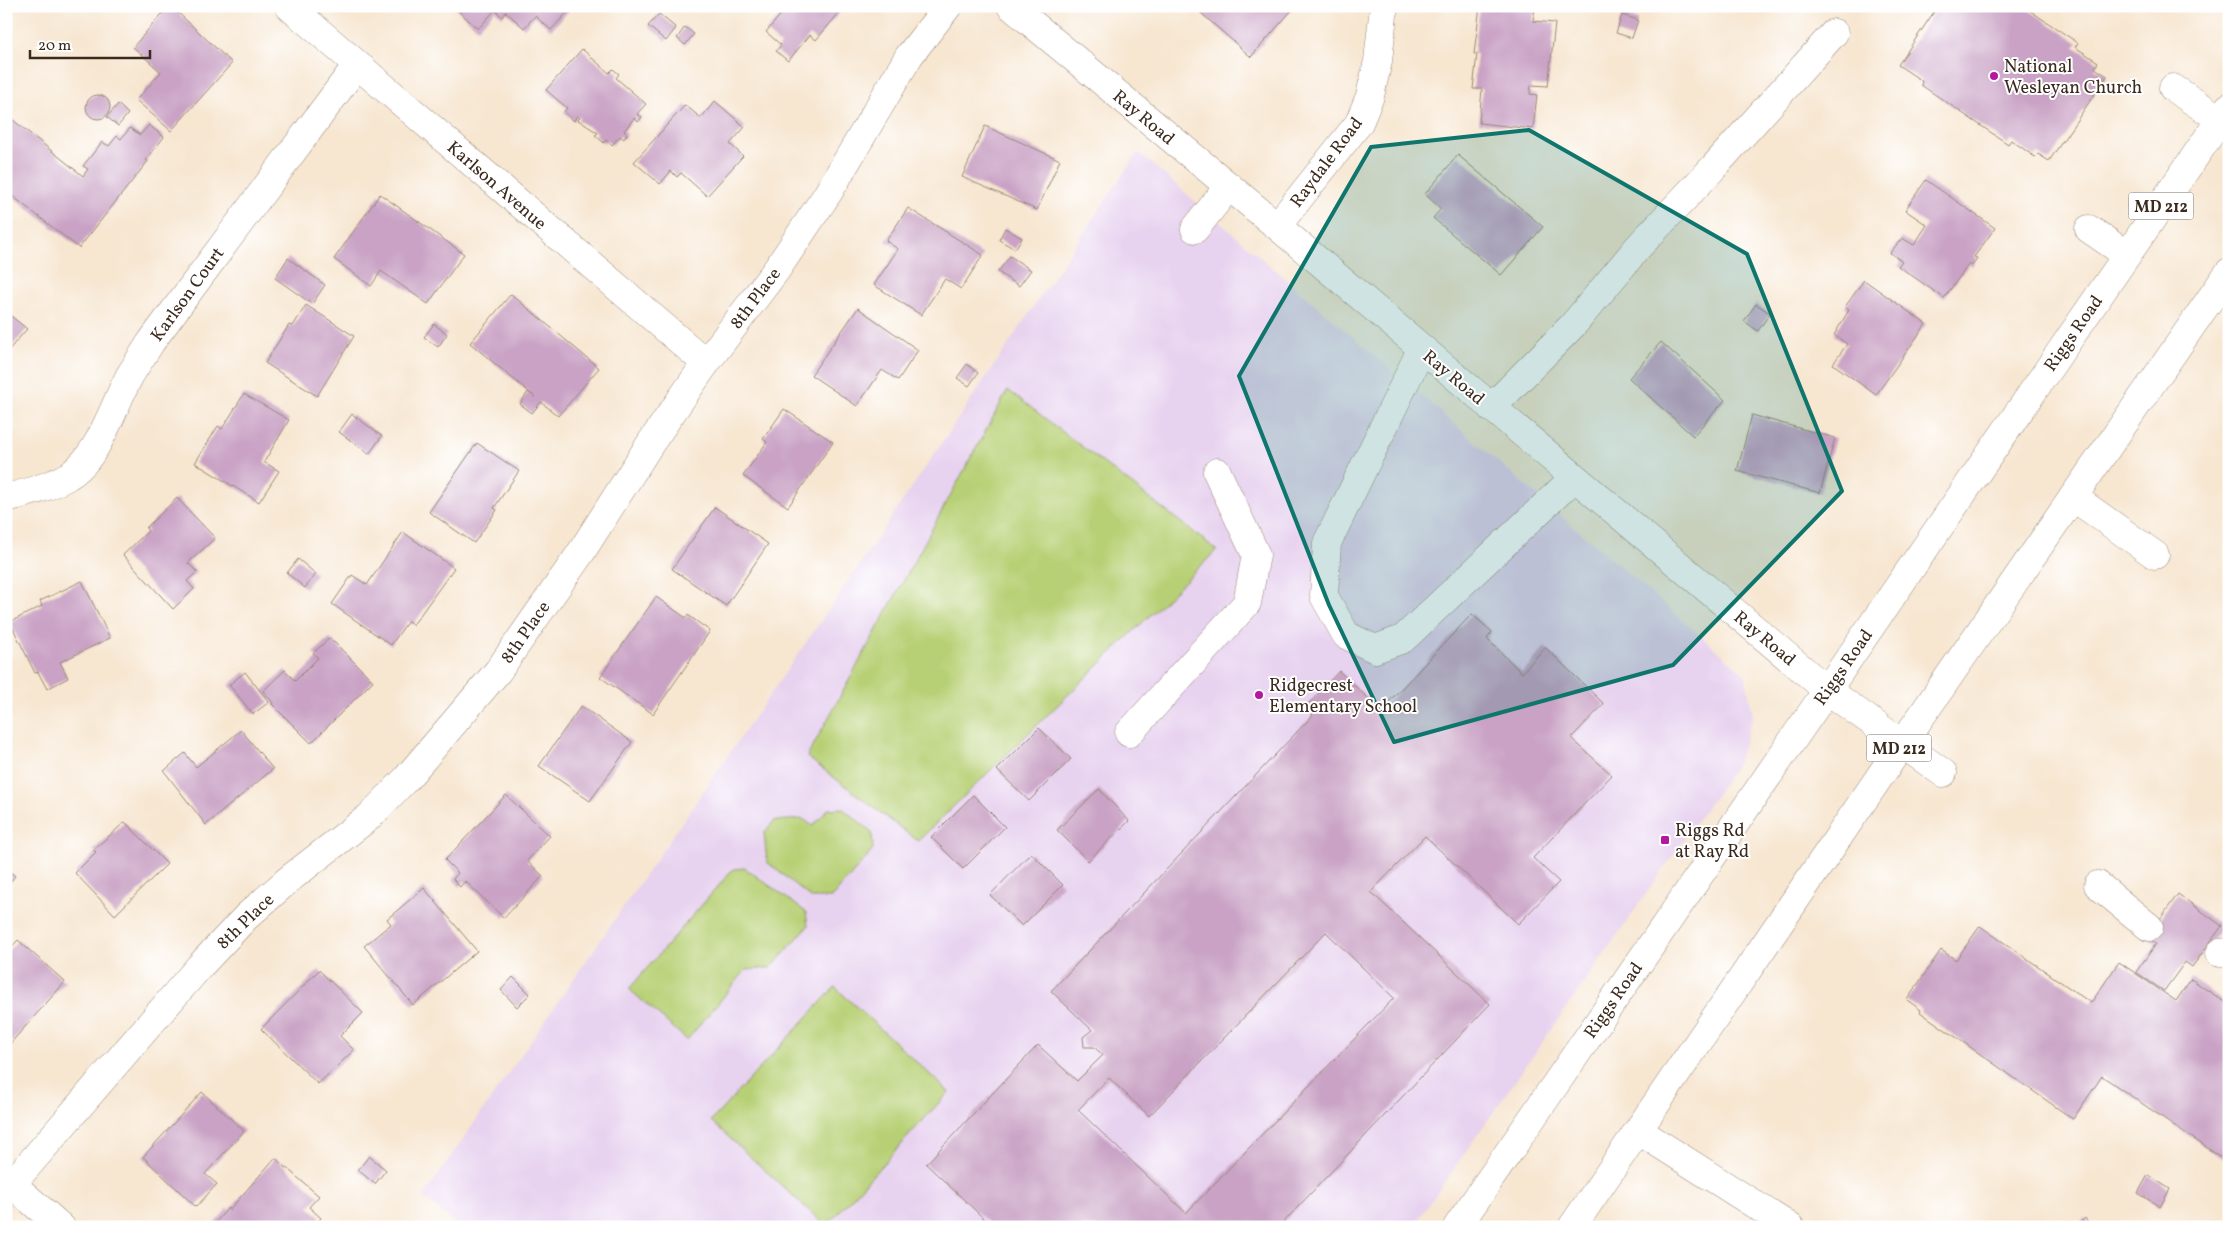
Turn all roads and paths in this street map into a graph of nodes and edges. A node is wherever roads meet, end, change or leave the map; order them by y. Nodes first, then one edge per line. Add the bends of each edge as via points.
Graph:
1 (289, 6) edge
2 (948, 6) edge
3 (1011, 6) edge
4 (1384, 6) edge
5 (1834, 32) dead end
6 (358, 65) junction
7 (2173, 88) dead end
8 (2224, 113) edge
9 (1229, 186) junction
10 (1277, 226) junction
11 (1194, 229) dead end
12 (2089, 229) dead end
13 (2127, 255) junction
14 (2229, 272) edge
15 (1422, 350) junction
16 (706, 363) junction
17 (1491, 408) junction
18 (1217, 472) dead end
19 (1574, 478) junction
20 (2073, 497) junction
21 (6, 498) edge
22 (2155, 555) dead end
23 (1827, 690) junction
24 (1129, 733) dead end
25 (1902, 744) junction
26 (1942, 773) dead end
27 (2098, 885) dead end
28 (2149, 927) dead end
29 (1639, 1131) junction
30 (9, 1181) edge
31 (61, 1227) edge
32 (1457, 1227) edge
33 (1572, 1227) edge
34 (1790, 1227) edge

1 - 6 street, Karlson Avenue
2 - 16 street, 8th Place via 909,56 828,193 777,269
3 - 9 street, Ray Road
4 - 10 street, Raydale Road via 1378,61 1370,96 1359,123
5 - 17 street via 1638,246 1573,325
6 - 16 street, Karlson Avenue
6 - 21 street, Karlson Court via 151,342 130,375 96,446 82,465 69,476 49,485
7 - 8 street
8 - 13 street, Riggs Road / MD 212
9 - 10 street, Ray Road
9 - 11 street
10 - 15 street, Ray Road
12 - 13 street
13 - 23 street, Riggs Road / MD 212
14 - 20 street, MD 212
15 - 17 street, Ray Road
15 - 19 street via 1327,543 1324,596 1346,635 1376,649 1403,639
16 - 30 street, 8th Place via 575,562 498,671 452,726 369,817 246,917
17 - 19 street, Ray Road
18 - 24 street via 1256,555 1247,603
19 - 23 street, Ray Road
20 - 22 street
20 - 25 street, MD 212
23 - 25 street, Ray Road
23 - 32 street, Riggs Road / MD 212
25 - 26 street, Ray Road
25 - 29 street, MD 212
27 - 28 street
29 - 33 street, MD 212
29 - 34 street
30 - 31 street

